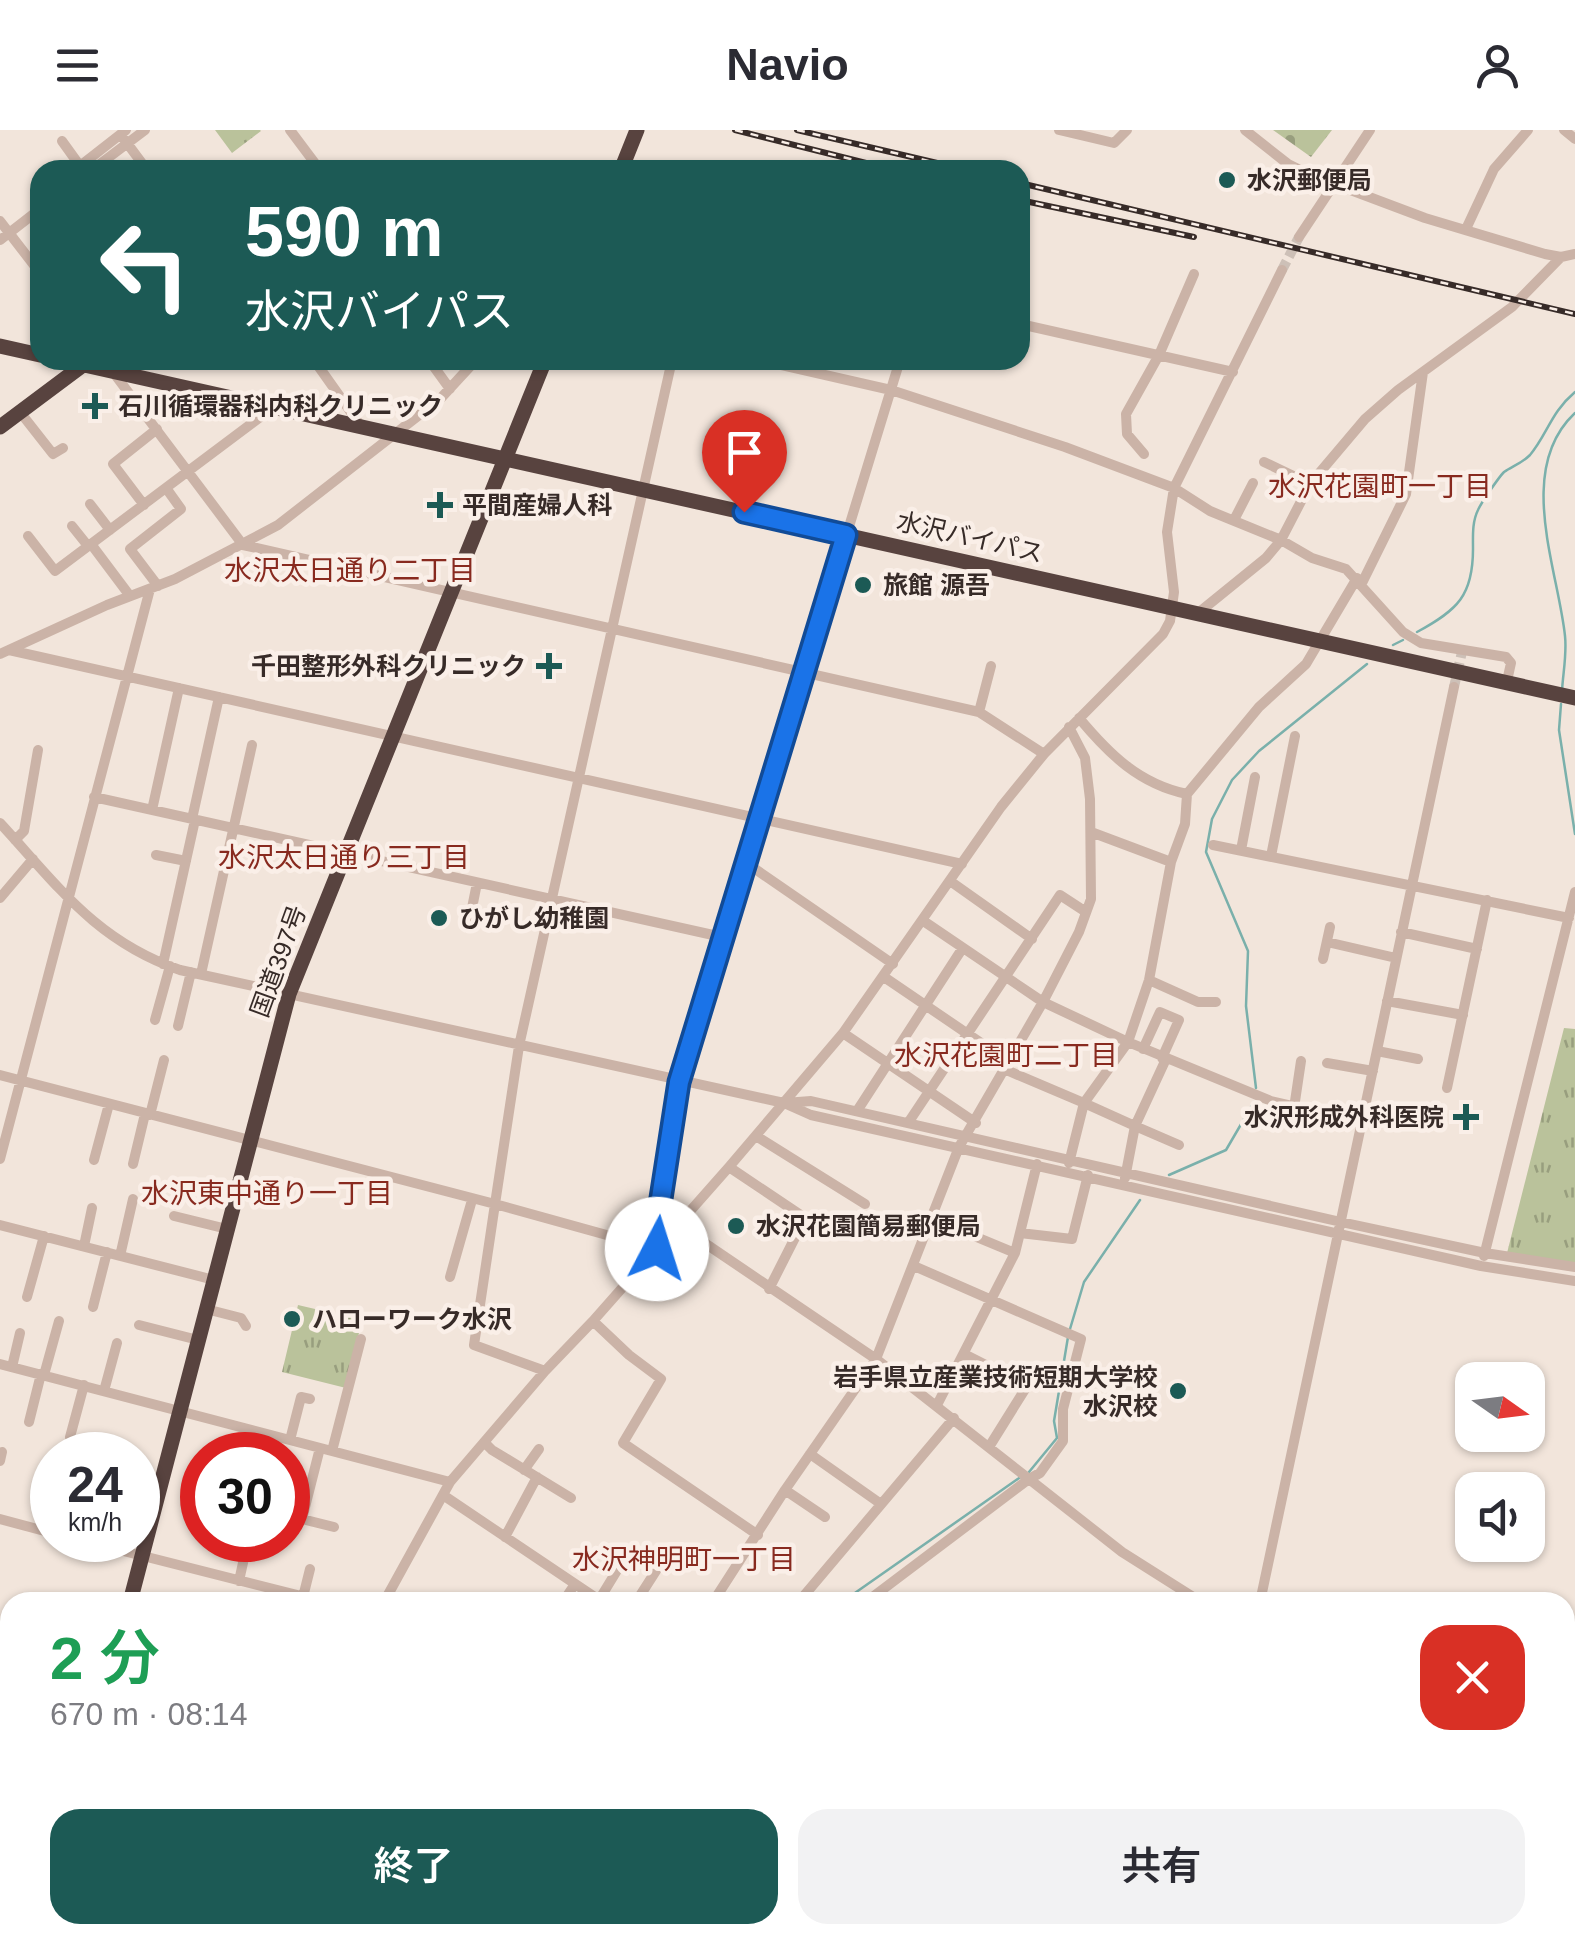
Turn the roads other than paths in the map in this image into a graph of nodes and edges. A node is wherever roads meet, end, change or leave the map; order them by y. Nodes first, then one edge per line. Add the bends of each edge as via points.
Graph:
1 (144, 130) edge
2 (290, 130) edge
3 (638, 130) edge
4 (1059, 130) edge
5 (1127, 130) edge
6 (1245, 130) edge
7 (1370, 130) edge
8 (1528, 130) edge
9 (1564, 130) edge
10 (123, 134) edge
11 (1575, 139) edge
12 (62, 141) dead end
13 (76, 160) edge
14 (88, 160) edge
15 (101, 160) edge
16 (140, 160) edge
17 (312, 160) edge
18 (625, 160) edge
19 (1334, 184) junction
20 (30, 216) edge
21 (0, 220) edge
22 (1466, 229) junction
23 (4, 236) edge
24 (1299, 237) tunnel mouth
25 (1575, 254) edge
26 (1561, 257) junction
27 (30, 263) edge
28 (1282, 270) tunnel mouth
29 (1194, 274) dead end
30 (1030, 326) edge
31 (0, 346) edge
32 (30, 353) edge
33 (1160, 356) junction
34 (75, 370) edge
35 (108, 370) edge
36 (321, 370) edge
37 (436, 370) edge
38 (467, 370) edge
39 (541, 370) edge
40 (670, 370) edge
41 (803, 370) edge
42 (897, 370) edge
43 (113, 372) junction
44 (1232, 372) junction
45 (1423, 372) junction
46 (450, 389) junction
47 (891, 390) junction
48 (275, 406) junction
49 (20, 412) junction
50 (360, 426) junction
51 (0, 427) edge
52 (158, 430) junction
53 (396, 434) junction
54 (63, 448) dead end
55 (1144, 454) dead end
56 (506, 459) junction
57 (1264, 462) dead end
58 (188, 471) junction
59 (1253, 483) dead end
60 (1310, 484) junction
61 (166, 488) junction
62 (1174, 488) junction
63 (642, 489) junction
64 (90, 504) dead end
65 (144, 505) junction
66 (1234, 520) junction
67 (72, 526) dead end
68 (110, 530) junction
69 (846, 535) junction
70 (28, 536) dead end
71 (1280, 540) junction
72 (89, 545) junction
73 (242, 545) junction
74 (1360, 581) junction
75 (154, 587) junction
76 (451, 594) junction
77 (130, 596) junction
78 (1172, 608) junction
79 (1197, 614) junction
80 (612, 628) junction
81 (1319, 641) junction
82 (5, 652) edge
83 (991, 666) dead end
84 (805, 671) junction
85 (126, 676) junction
86 (1507, 681) junction
87 (1454, 687) tunnel mouth
88 (179, 688) junction
89 (219, 698) junction
90 (1575, 698) edge
91 (979, 712) junction
92 (1080, 718) junction
93 (1070, 727) junction
94 (1295, 736) dead end
95 (392, 737) junction
96 (252, 745) dead end
97 (38, 750) dead end
98 (1044, 754) junction
99 (579, 777) junction
100 (1255, 777) dead end
101 (1188, 794) junction
102 (94, 797) junction
103 (152, 810) junction
104 (759, 818) junction
105 (194, 820) junction
106 (0, 823) edge
107 (233, 828) junction
108 (1090, 832) junction
109 (15, 840) junction
110 (1214, 844) dead end
111 (1241, 850) junction
112 (345, 854) junction
113 (156, 855) dead end
114 (1271, 856) junction
115 (33, 859) junction
116 (186, 861) junction
117 (745, 862) junction
118 (1171, 862) junction
119 (962, 864) junction
120 (950, 881) junction
121 (478, 883) junction
122 (1410, 884) junction
123 (1575, 892) edge
124 (68, 897) junction
125 (0, 898) edge
126 (552, 898) junction
127 (1487, 900) junction
128 (1086, 912) junction
129 (1568, 918) junction
130 (922, 920) junction
131 (1330, 927) dead end
132 (468, 928) dead end
133 (1401, 932) junction
134 (722, 937) junction
135 (1032, 939) junction
136 (1327, 942) junction
137 (962, 948) junction
138 (1477, 949) junction
139 (1396, 958) junction
140 (1323, 959) dead end
141 (892, 964) junction
142 (166, 965) junction
143 (196, 973) junction
144 (884, 977) junction
145 (1006, 978) junction
146 (1149, 980) junction
147 (290, 994) junction
148 (1387, 1000) junction
149 (1044, 1002) junction
150 (1216, 1002) dead end
151 (924, 1005) junction
152 (1462, 1015) junction
153 (155, 1020) dead end
154 (178, 1026) dead end
155 (843, 1033) junction
156 (968, 1034) junction
157 (1128, 1042) junction
158 (519, 1046) junction
159 (1142, 1049) junction
160 (1377, 1051) junction
161 (1164, 1059) junction
162 (164, 1060) dead end
163 (1418, 1060) dead end
164 (1301, 1061) dead end
165 (886, 1062) junction
166 (1327, 1062) dead end
167 (1007, 1065) junction
168 (1373, 1071) junction
169 (0, 1076) edge
170 (20, 1081) junction
171 (679, 1082) junction
172 (1447, 1088) dead end
173 (930, 1091) junction
174 (784, 1103) junction
175 (1084, 1103) junction
176 (109, 1104) junction
177 (1294, 1108) junction
178 (856, 1111) junction
179 (148, 1114) junction
180 (1363, 1122) junction
181 (908, 1123) junction
182 (976, 1123) junction
183 (1136, 1126) junction
184 (756, 1136) junction
185 (250, 1141) junction
186 (963, 1142) junction
187 (1180, 1145) dead end
188 (0, 1159) edge
189 (94, 1160) dead end
190 (133, 1164) dead end
191 (1036, 1164) junction
192 (1069, 1166) junction
193 (729, 1167) junction
194 (1088, 1175) junction
195 (1125, 1178) junction
196 (133, 1199) dead end
197 (472, 1200) junction
198 (495, 1204) junction
199 (865, 1204) dead end
200 (92, 1208) dead end
201 (174, 1216) dead end
202 (933, 1219) junction
203 (0, 1224) edge
204 (678, 1225) junction
205 (1340, 1228) junction
206 (227, 1229) junction
207 (1020, 1233) junction
208 (44, 1236) junction
209 (84, 1246) junction
210 (657, 1249) junction
211 (107, 1252) junction
212 (1484, 1253) junction
213 (1014, 1254) junction
214 (120, 1256) junction
215 (914, 1266) junction
216 (1481, 1266) junction
217 (1575, 1266) edge
218 (450, 1277) dead end
219 (214, 1280) junction
220 (1575, 1280) edge
221 (769, 1289) junction
222 (27, 1297) dead end
223 (992, 1300) junction
224 (93, 1306) dead end
225 (206, 1308) junction
226 (60, 1321) dead end
227 (593, 1321) junction
228 (139, 1325) dead end
229 (246, 1326) dead end
230 (20, 1332) dead end
231 (361, 1339) dead end
232 (198, 1340) junction
233 (117, 1343) dead end
234 (964, 1354) junction
235 (876, 1359) junction
236 (6, 1365) edge
237 (545, 1370) junction
238 (43, 1375) junction
239 (84, 1386) junction
240 (104, 1391) junction
241 (310, 1399) dead end
242 (937, 1405) junction
243 (180, 1410) junction
244 (954, 1418) junction
245 (29, 1422) dead end
246 (71, 1432) edge
247 (259, 1432) edge
248 (292, 1432) edge
249 (484, 1442) junction
250 (310, 1445) edge
251 (989, 1447) junction
252 (326, 1449) junction
253 (539, 1449) dead end
254 (810, 1454) junction
255 (524, 1470) junction
256 (537, 1477) junction
257 (1029, 1479) junction
258 (450, 1482) junction
259 (160, 1487) edge
260 (785, 1490) junction
261 (443, 1495) junction
262 (571, 1498) dead end
263 (881, 1504) junction
264 (825, 1517) dead end
265 (0, 1519) edge
266 (30, 1527) edge
267 (334, 1528) dead end
268 (758, 1535) junction
269 (505, 1537) junction
270 (624, 1559) dead end
271 (160, 1561) edge
272 (140, 1562) edge
273 (243, 1562) edge
274 (660, 1566) dead end
275 (310, 1570) dead end
276 (238, 1581) junction
277 (576, 1584) junction
278 (133, 1592) edge
279 (283, 1592) edge
280 (305, 1592) edge
281 (390, 1592) edge
282 (570, 1592) edge
283 (587, 1592) edge
284 (605, 1592) edge
285 (643, 1592) edge
286 (719, 1592) edge
287 (807, 1592) edge
288 (879, 1592) edge
289 (1185, 1592) edge
290 (1262, 1592) edge

1 - 10 street
2 - 17 street
3 - 18 highway
4 - 5 street via 1114,143
6 - 19 street via 1288,164
7 - 19 street
8 - 22 street via 1494,169
9 - 11 street
10 - 14 street
10 - 15 street
10 - 16 street
12 - 13 street
19 - 22 street
19 - 24 street
20 - 23 street
21 - 23 street
22 - 26 street
23 - 27 street
25 - 26 street
26 - 45 street via 1512,307
28 - 44 street
29 - 33 street
30 - 33 street
31 - 32 highway
33 - 44 street
33 - 55 street via 1126,414 1128,434
34 - 49 highway
35 - 43 highway, 水沢バイパス
36 - 50 street
37 - 46 street
38 - 46 street
39 - 56 highway, 国道397号
40 - 63 street
41 - 47 street
42 - 47 street
43 - 48 highway, 水沢バイパス
43 - 52 street
44 - 62 street
45 - 60 street via 1365,418
45 - 74 street via 1406,494
46 - 53 street
47 - 62 street
47 - 69 street
48 - 50 highway, 水沢バイパス
48 - 58 street
49 - 51 highway
49 - 54 street via 52,454
50 - 53 highway, 水沢バイパス
52 - 58 street
52 - 65 street via 113,464
53 - 56 highway, 水沢バイパス
53 - 73 street via 293,515
56 - 63 highway, 水沢バイパス
56 - 76 highway, 国道397号
57 - 60 street
58 - 61 street
58 - 73 street
59 - 66 street
60 - 71 street
61 - 65 street
61 - 75 street via 182,509 130,549
62 - 66 street
62 - 78 street via 1167,532
63 - 69 highway, 水沢バイパス
63 - 80 street
64 - 68 street
65 - 68 street
66 - 71 street
67 - 72 street
68 - 72 street
69 - 78 highway, 水沢バイパス
69 - 84 street
70 - 72 street via 55,571
71 - 74 street
71 - 79 street
72 - 77 street
73 - 75 street
73 - 76 street
74 - 81 street
74 - 86 street via 1403,632 1421,643 1506,657
75 - 77 street
75 - 85 street
76 - 80 street
76 - 95 highway, 国道397号
77 - 82 street
78 - 79 highway, 水沢バイパス
78 - 92 street via 1164,634
79 - 81 highway, 水沢バイパス
80 - 84 street
80 - 99 street
81 - 86 highway, 水沢バイパス
81 - 101 street via 1306,664 1258,706
82 - 85 street
83 - 91 street
84 - 91 street
84 - 104 street
85 - 88 street
85 - 102 street
86 - 90 highway, 水沢バイパス
87 - 122 street
88 - 89 street
88 - 103 street
89 - 95 street
89 - 105 street
91 - 98 street
92 - 93 street
92 - 101 street via 1113,758
93 - 98 street
93 - 108 street via 1086,758
94 - 114 street
95 - 99 street
95 - 112 highway, 国道397号
96 - 107 street
97 - 109 street via 24,831
98 - 119 street
99 - 104 street
99 - 126 street
100 - 111 street
101 - 118 street via 1186,824
102 - 103 street
102 - 124 street
103 - 105 street
104 - 117 street
104 - 119 street
105 - 107 street
105 - 116 street
106 - 109 street
107 - 112 street
107 - 143 street
108 - 118 street
108 - 128 street
109 - 115 street
110 - 111 street
111 - 114 street
112 - 121 street
112 - 147 highway, 国道397号
113 - 116 street
114 - 122 street
115 - 124 street
115 - 125 street
116 - 142 street
117 - 134 street
117 - 141 street
118 - 146 street
119 - 120 street
120 - 130 street
120 - 135 street
121 - 126 street
121 - 132 street
122 - 127 street
122 - 133 street
123 - 129 street
124 - 142 street via 124,946
124 - 170 street
126 - 134 street
126 - 158 street
127 - 129 street
127 - 138 street
128 - 135 street via 1060,895
128 - 149 street
129 - 212 street
130 - 137 street
130 - 141 street
131 - 136 street
133 - 138 street
133 - 139 street
134 - 171 street
135 - 145 street
136 - 139 street
136 - 140 street
137 - 145 street
137 - 151 street
138 - 152 street
139 - 148 street
141 - 144 street
142 - 143 street
142 - 153 street
143 - 147 street
143 - 154 street
144 - 151 street
144 - 155 street
145 - 149 street
145 - 156 street
146 - 150 street via 1198,1002
146 - 157 street
147 - 158 street
147 - 185 highway, 国道397号
148 - 152 street
148 - 160 street
149 - 157 street
149 - 167 street
151 - 156 street
151 - 165 street
152 - 172 street
155 - 165 street
155 - 174 street
156 - 167 street
156 - 173 street
157 - 159 street
157 - 175 street
158 - 171 street
158 - 198 street
159 - 161 street
159 - 161 street via 1160,1012 1179,1020
160 - 163 street
160 - 168 street
161 - 177 street
161 - 183 street
162 - 179 street
164 - 177 street
165 - 173 street
165 - 178 street
166 - 168 street
167 - 175 street
167 - 182 street
168 - 180 street
169 - 170 street
170 - 176 street
170 - 188 street
171 - 174 street
171 - 210 street
173 - 181 street
173 - 182 street
174 - 178 street
174 - 184 street
174 - 186 street via 811,1115
175 - 183 street
175 - 192 street
176 - 179 street
176 - 189 street
177 - 180 street
178 - 181 street
179 - 185 street
179 - 190 street
180 - 205 street
181 - 186 street
182 - 186 street
183 - 187 street
183 - 195 street
184 - 193 street
184 - 199 street
185 - 197 street
185 - 206 highway, 国道397号
186 - 191 street
186 - 192 street
186 - 202 street
191 - 192 street
191 - 207 street
192 - 194 street
192 - 195 street
193 - 204 street
193 - 221 street via 805,1218
194 - 195 street
194 - 207 street via 1072,1239
195 - 205 street
196 - 214 street
197 - 198 street
197 - 218 street
198 - 210 street
198 - 237 street via 474,1346
200 - 209 street
201 - 206 street
202 - 213 street
202 - 215 street
203 - 208 street
204 - 210 street
204 - 221 street
205 - 212 street
205 - 216 street
205 - 290 street
206 - 219 highway, 国道397号
207 - 213 street
208 - 209 street
208 - 222 street
209 - 211 street
210 - 227 street
211 - 214 street
211 - 224 street
212 - 216 street
212 - 217 street
213 - 223 street
214 - 219 street
215 - 223 street
215 - 235 street
216 - 220 street
219 - 225 highway, 国道397号
221 - 235 street
223 - 234 street
223 - 257 street via 1081,1339 1063,1409 1063,1441
225 - 229 street via 241,1318
225 - 232 highway, 国道397号
226 - 238 street
227 - 237 street
227 - 268 street via 661,1379 623,1443
228 - 232 street
230 - 236 street
231 - 252 street
232 - 243 highway, 国道397号
233 - 240 street
234 - 242 street
234 - 251 street via 1027,1386
235 - 242 street
235 - 254 street
236 - 238 street
237 - 249 street
238 - 239 street
238 - 245 street
239 - 240 street
239 - 246 street
240 - 243 street
241 - 248 street via 301,1396
242 - 244 street
243 - 247 street
243 - 259 highway, 国道397号
244 - 251 street
244 - 263 street
249 - 255 street
249 - 258 street
250 - 252 street
251 - 257 street
252 - 258 street
252 - 267 street via 302,1520
253 - 255 street
254 - 260 street
254 - 263 street
255 - 256 street
256 - 262 street
256 - 269 street
257 - 288 street
257 - 289 street
258 - 261 street
260 - 264 street
260 - 268 street
261 - 269 street
261 - 281 street
263 - 287 street
265 - 266 street
268 - 286 street
269 - 277 street
270 - 284 street
271 - 276 street
272 - 278 highway, 国道397号
273 - 276 street
274 - 285 street
275 - 280 street
276 - 279 street
277 - 282 street
277 - 283 street

